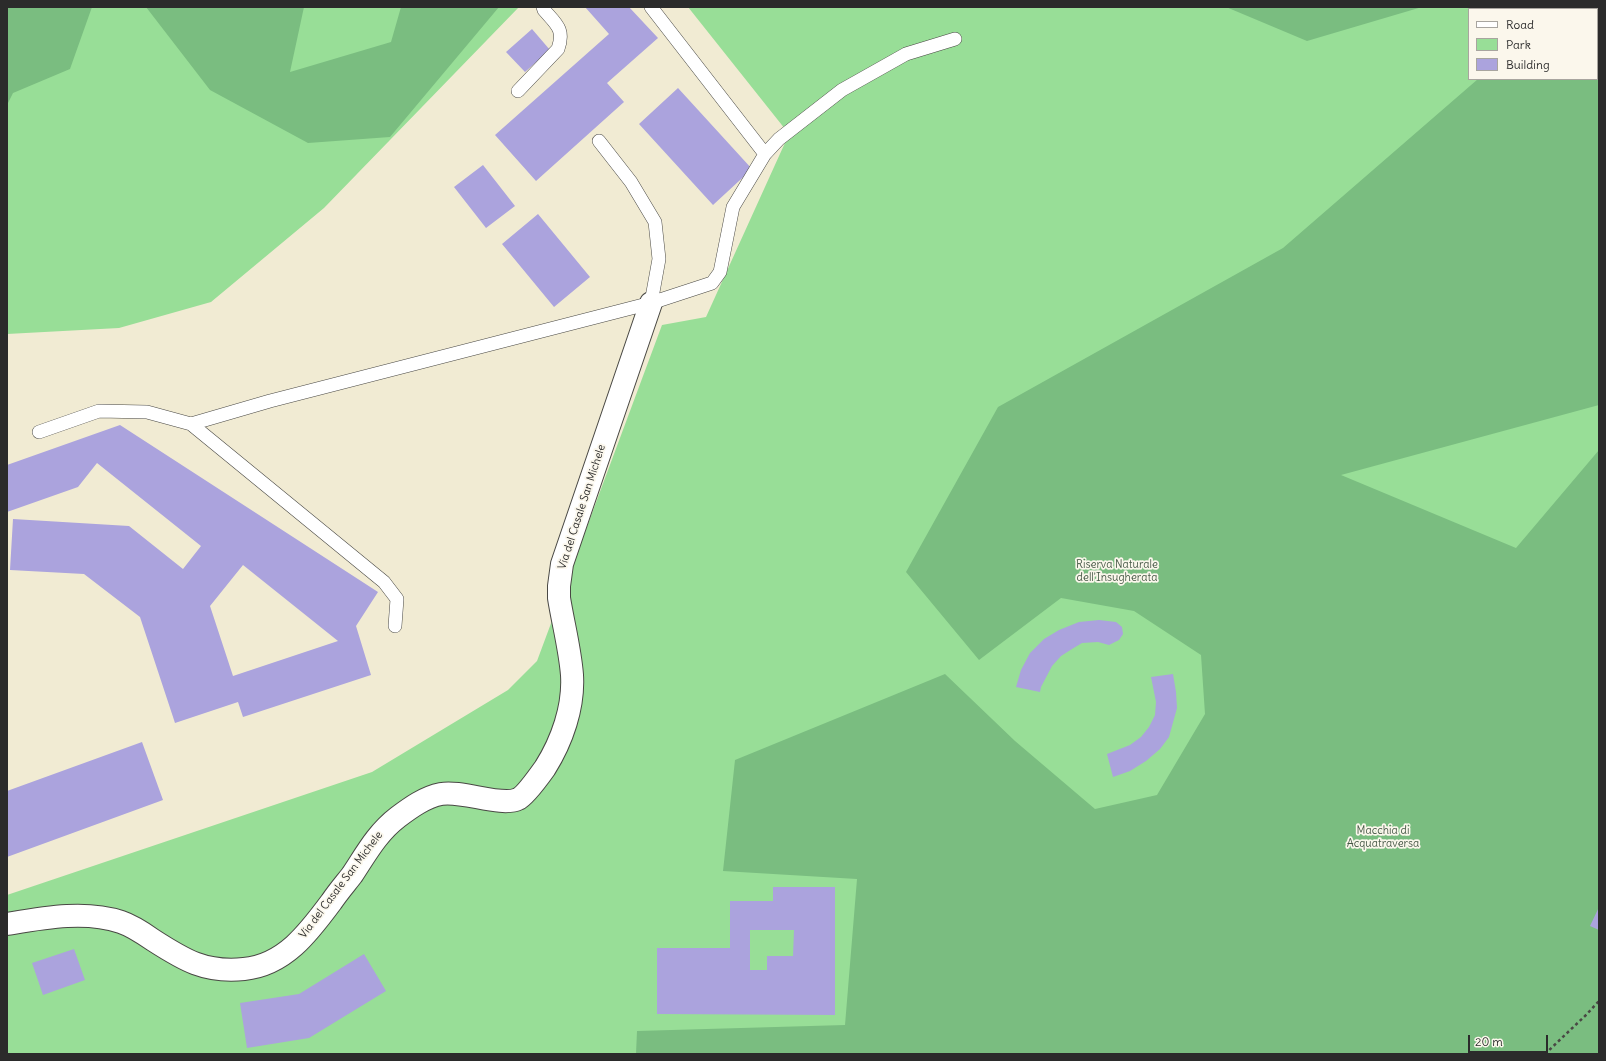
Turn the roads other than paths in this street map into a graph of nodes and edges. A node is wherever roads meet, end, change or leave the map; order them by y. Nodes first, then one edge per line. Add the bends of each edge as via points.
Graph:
1 (543, 7) edge
2 (651, 7) edge
3 (955, 39) dead end
4 (518, 91) dead end
5 (598, 142) dead end
6 (765, 154) junction
7 (651, 303) junction
8 (191, 424) junction
9 (39, 432) dead end
10 (395, 626) dead end
11 (7, 924) edge

1 - 4 lane via 561,30 561,40 558,49
2 - 6 lane
3 - 6 lane via 906,54 842,90 779,139
5 - 7 lane via 631,182 655,222 658,259
6 - 7 lane via 734,207 720,272 712,283
7 - 8 lane via 270,401
7 - 11 street, Via del Casale San Michele via 562,564 559,598 572,674 569,711 551,757 524,794 518,799 503,800 463,794 439,794 410,809 387,825 378,835 306,935 281,957 253,968 221,969 200,966 180,958 134,928 112,919 82,916
8 - 9 lane via 147,412 99,411
8 - 10 lane via 384,582 397,599

